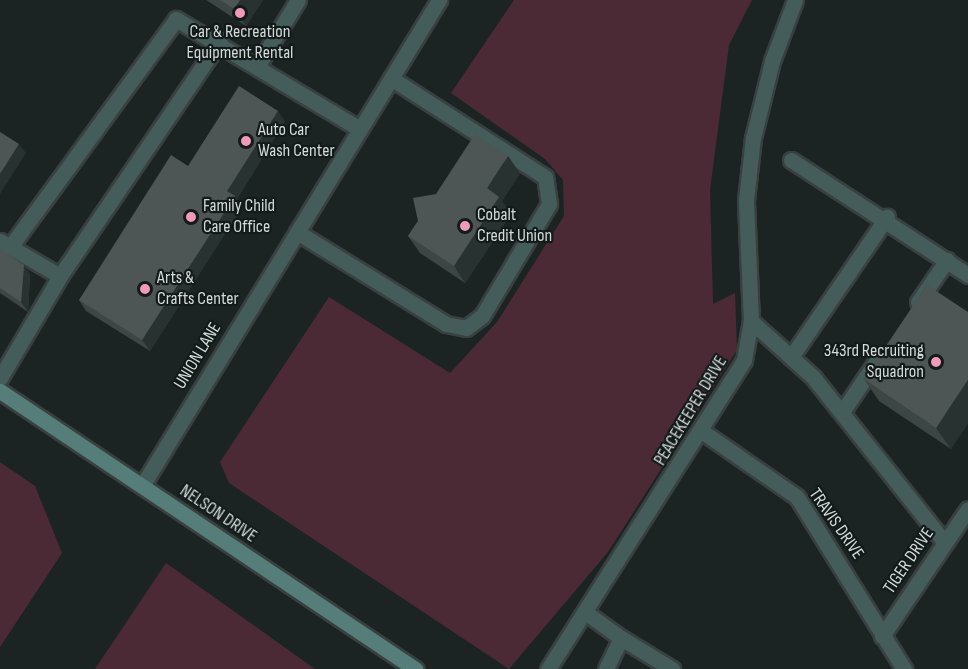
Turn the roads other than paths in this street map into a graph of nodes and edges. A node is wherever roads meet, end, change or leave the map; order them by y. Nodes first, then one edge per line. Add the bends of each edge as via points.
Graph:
1 (298, 0) edge
2 (439, 0) edge
3 (795, 0) edge
4 (220, 41) junction
5 (258, 65) junction
6 (391, 78) junction
7 (360, 129) junction
8 (791, 160) dead end
9 (887, 217) junction
10 (297, 232) junction
11 (5, 244) edge
12 (947, 260) junction
13 (968, 274) edge
14 (60, 276) junction
15 (908, 317) edge
16 (751, 321) junction
17 (888, 345) edge
18 (791, 357) junction
19 (0, 378) edge
20 (0, 391) edge
21 (842, 412) junction
22 (703, 432) junction
23 (142, 486) junction
24 (968, 509) edge
25 (945, 543) junction
26 (585, 612) junction
27 (882, 636) junction
28 (621, 638) junction
29 (415, 669) edge
30 (548, 669) edge
31 (606, 669) edge
32 (672, 669) edge
33 (904, 669) edge

1 - 5 street
2 - 6 street, UNION LANE
3 - 16 street, PEACEKEEPER DRIVE via 772,61 752,148 746,234
4 - 5 street
4 - 11 street via 182,19 172,21
4 - 14 street
5 - 7 street
6 - 7 street, UNION LANE
6 - 10 street via 545,177 549,204 482,316 465,328 446,324
7 - 10 street, UNION LANE
8 - 9 street
9 - 12 street
9 - 18 street
10 - 23 street, UNION LANE
11 - 14 street
12 - 13 street
12 - 15 street
14 - 19 street
16 - 18 street
16 - 22 street, PEACEKEEPER DRIVE via 735,381
17 - 21 street
18 - 21 street
20 - 23 street, NELSON DRIVE
21 - 25 street
22 - 26 street, PEACEKEEPER DRIVE
22 - 27 street, TRAVIS DRIVE via 797,497
23 - 29 street, NELSON DRIVE
24 - 25 street, TIGER DRIVE
25 - 27 street, TIGER DRIVE
26 - 28 street
26 - 30 street, PEACEKEEPER DRIVE
27 - 33 street, TRAVIS DRIVE
28 - 31 street
28 - 32 street

